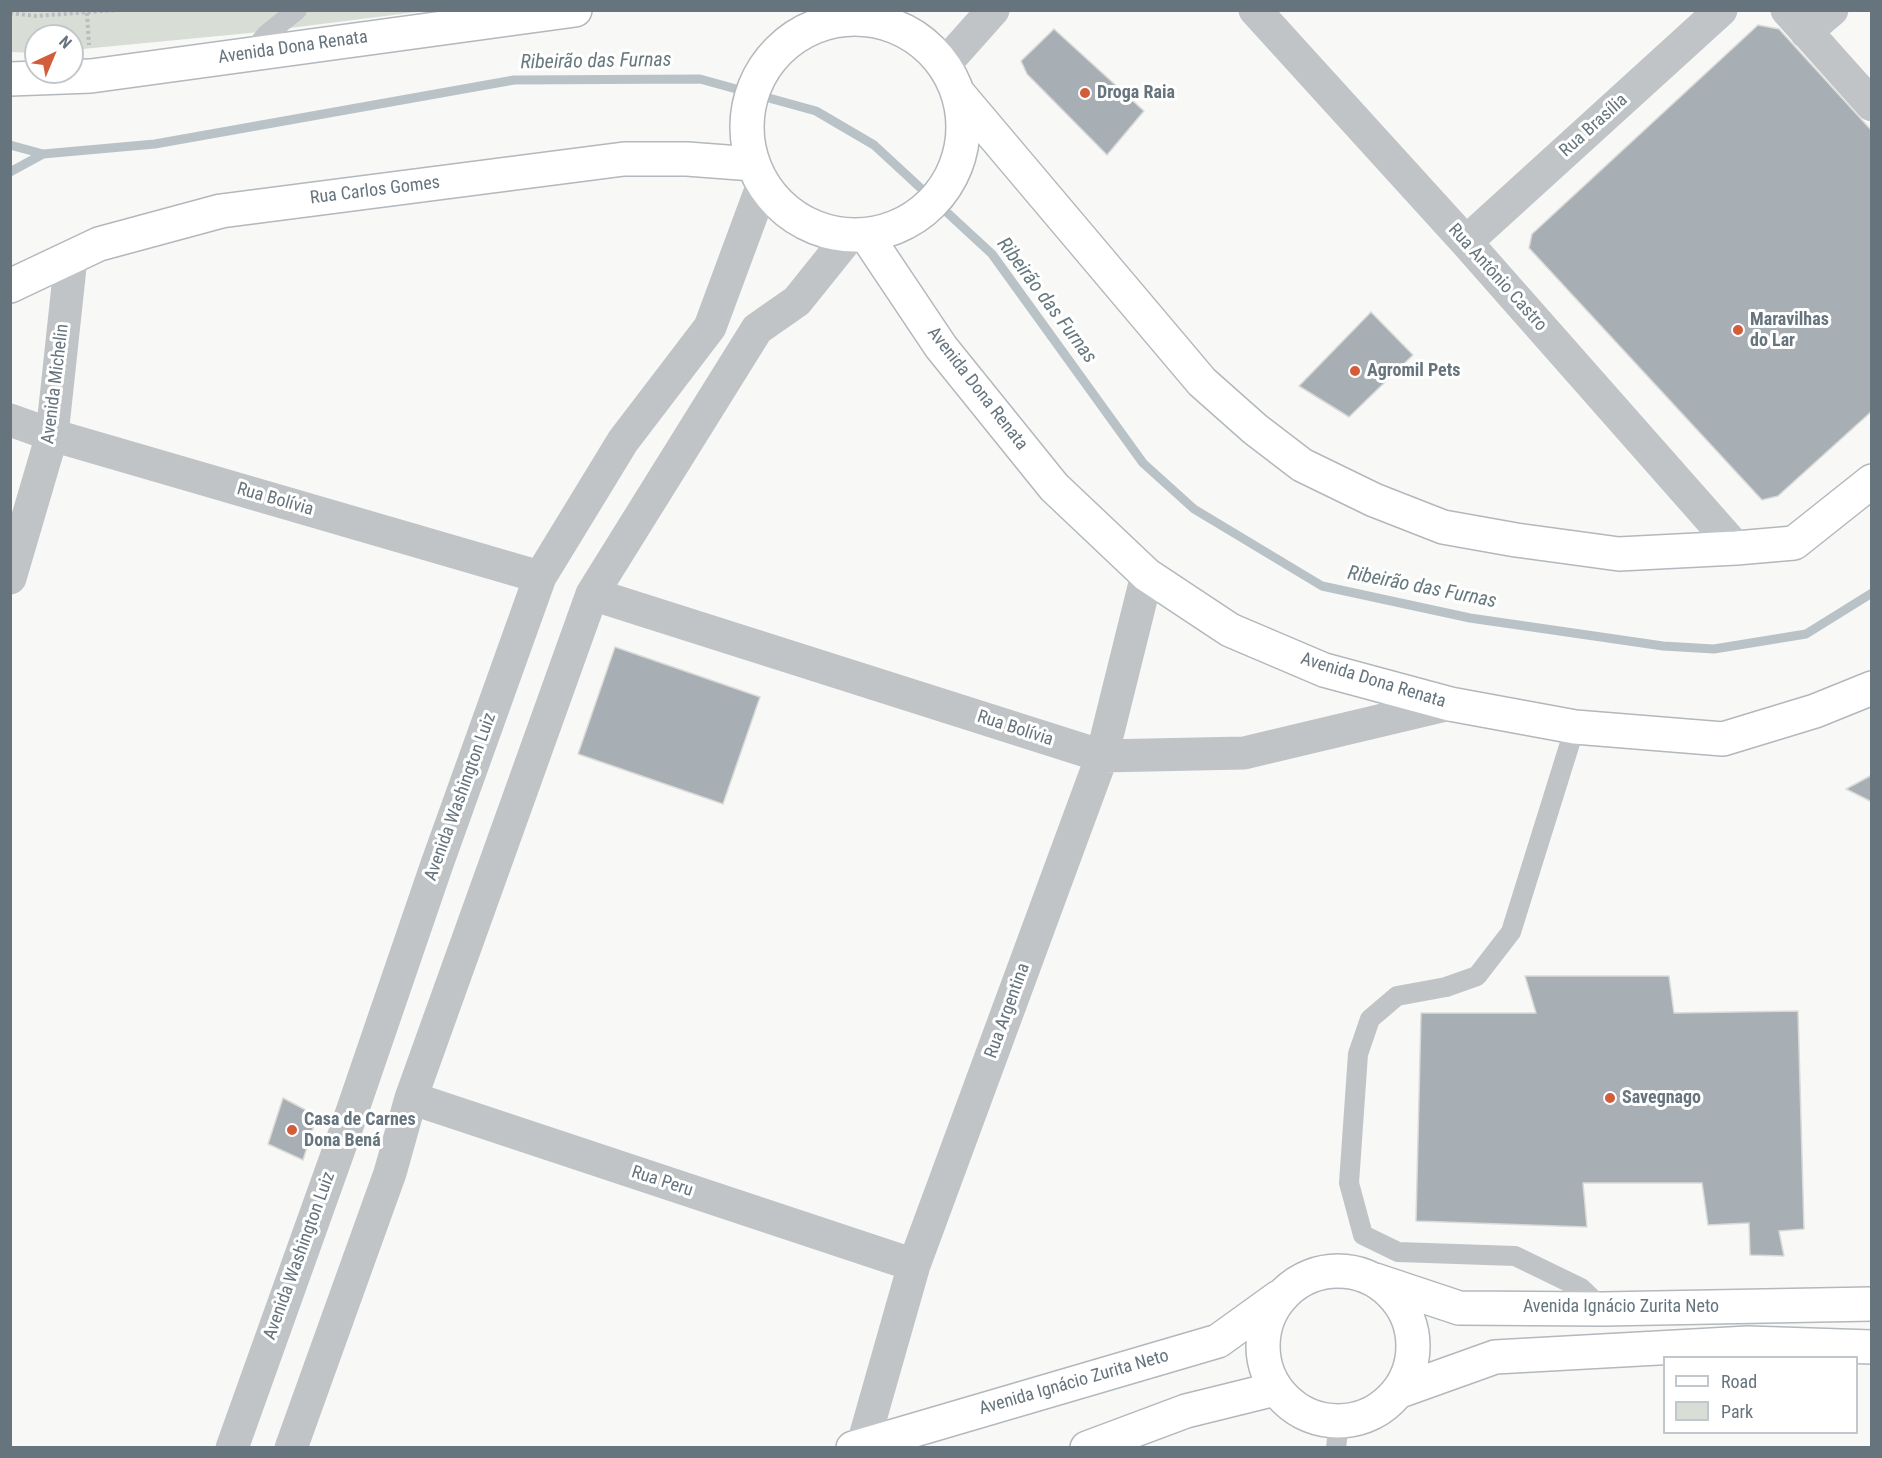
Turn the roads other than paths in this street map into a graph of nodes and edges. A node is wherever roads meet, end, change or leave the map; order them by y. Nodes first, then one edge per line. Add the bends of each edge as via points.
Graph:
1 (297, 10) edge
2 (575, 10) edge
3 (793, 10) edge
4 (993, 10) edge
5 (1256, 10) edge
6 (1721, 10) edge
7 (1832, 10) edge
8 (853, 17) edge
9 (1797, 21) edge
10 (250, 54) junction
11 (10, 79) edge
12 (951, 79) junction
13 (1872, 105) edge
14 (758, 174) junction
15 (858, 235) junction
16 (1466, 242) junction
17 (71, 258) junction
18 (10, 286) edge
19 (10, 420) edge
20 (52, 435) junction
21 (1872, 481) edge
22 (1736, 548) junction
23 (1147, 575) junction
24 (10, 578) edge
25 (540, 578) junction
26 (592, 594) junction
27 (1872, 688) edge
28 (1450, 704) junction
29 (1575, 727) junction
30 (1102, 756) junction
31 (411, 1098) junction
32 (914, 1265) junction
33 (1375, 1280) junction
34 (1283, 1294) junction
35 (1872, 1304) edge
36 (1603, 1309) junction
37 (1872, 1347) edge
38 (1275, 1389) junction
39 (1400, 1391) junction
40 (1338, 1435) edge
41 (858, 1446) edge
42 (232, 1448) edge
43 (291, 1448) edge
44 (1087, 1448) edge

1 - 10 lane
2 - 10 main road, Avenida Dona Renata
3 - 8 main road
4 - 12 street
5 - 16 street, Rua Antônio Castro
6 - 16 street, Rua Brasília
7 - 9 street
8 - 12 main road via 899,28 923,44
8 - 14 main road via 798,35 770,59 753,92 747,128
9 - 13 street
10 - 11 main road, Avenida Dona Renata via 91,76
12 - 15 main road via 963,124 960,156 947,186 926,210 898,227
12 - 22 main road via 1202,382 1302,465 1374,500 1443,527 1619,554
14 - 15 main road via 786,210 816,228
14 - 17 main road, Rua Carlos Gomes via 687,159 624,159 221,211 99,244
14 - 25 street, Avenida Washington Luiz via 710,327 623,441
15 - 23 main road, Avenida Dona Renata via 941,347 1054,487
15 - 26 street via 797,301 757,329
16 - 22 street, Rua Antônio Castro
17 - 18 main road, Rua Carlos Gomes
17 - 20 street, Avenida Michelin
19 - 20 street, Rua Bolívia
20 - 24 street, Avenida Michelin
20 - 25 street, Rua Bolívia
21 - 22 main road via 1794,543
23 - 28 main road, Avenida Dona Renata via 1230,630 1324,670
23 - 30 street, Rua Argentina
25 - 42 street, Avenida Washington Luiz
26 - 30 street, Rua Bolívia
26 - 31 street
27 - 29 main road, Avenida Dona Renata via 1815,711 1723,738
28 - 29 main road, Avenida Dona Renata
28 - 30 street, Rua Bolívia via 1244,753
29 - 36 lane via 1511,932 1477,976 1446,987 1397,996 1370,1019 1358,1054 1349,1183 1363,1235 1398,1252 1515,1256 1581,1288
30 - 32 street, Rua Argentina
31 - 32 street, Rua Peru
31 - 43 street via 390,1173
32 - 41 street, Rua Argentina
33 - 34 main road via 1351,1272 1327,1271 1303,1279
33 - 36 main road, Avenida Ignácio Zurita Neto via 1459,1308
33 - 39 main road via 1395,1297 1408,1318 1414,1343 1411,1368
34 - 38 main road via 1269,1316 1262,1340 1264,1365
34 - 41 main road, Avenida Ignácio Zurita Neto via 1218,1341
35 - 36 main road, Avenida Ignácio Zurita Neto
37 - 39 main road, Avenida Ignácio Zurita Neto via 1748,1343 1495,1357
38 - 40 main road via 1292,1407
38 - 44 main road via 1186,1411
39 - 40 main road via 1385,1406

